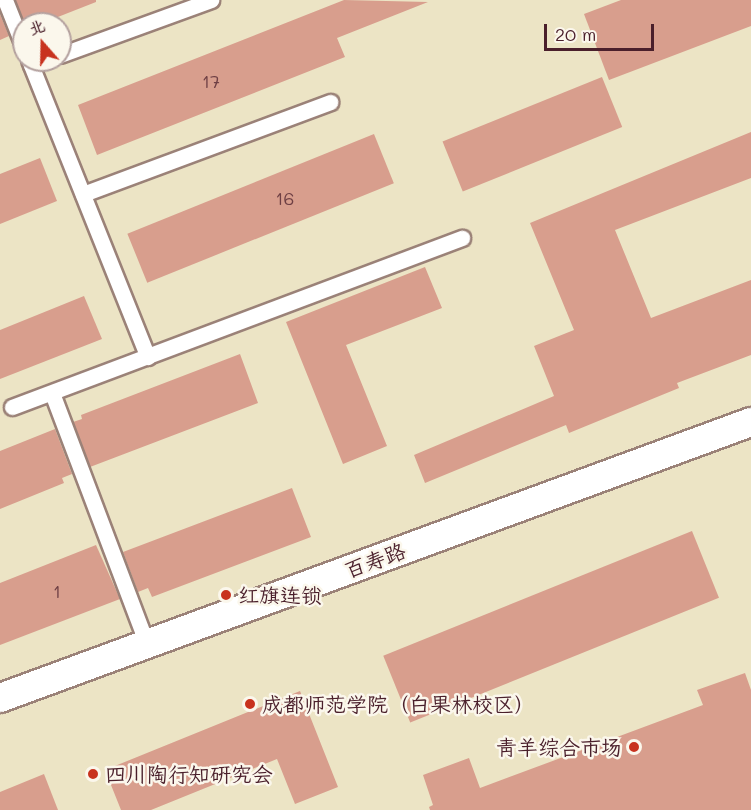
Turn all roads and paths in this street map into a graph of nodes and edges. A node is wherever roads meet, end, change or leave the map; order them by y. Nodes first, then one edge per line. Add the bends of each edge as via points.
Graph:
1 (5, 0) edge
2 (211, 0) edge
3 (12, 18) edge
4 (72, 51) edge
5 (39, 72) edge
6 (330, 102) dead end
7 (83, 194) junction
8 (462, 238) dead end
9 (148, 357) junction
10 (52, 393) junction
11 (12, 407) dead end
12 (751, 422) edge
13 (147, 644) junction
14 (0, 698) edge

1 - 3 lane
2 - 4 lane
5 - 7 lane
6 - 7 lane
7 - 9 lane
8 - 9 lane
9 - 10 lane
10 - 11 lane
10 - 13 lane
12 - 13 street, 百寿路
13 - 14 street, 百寿路

